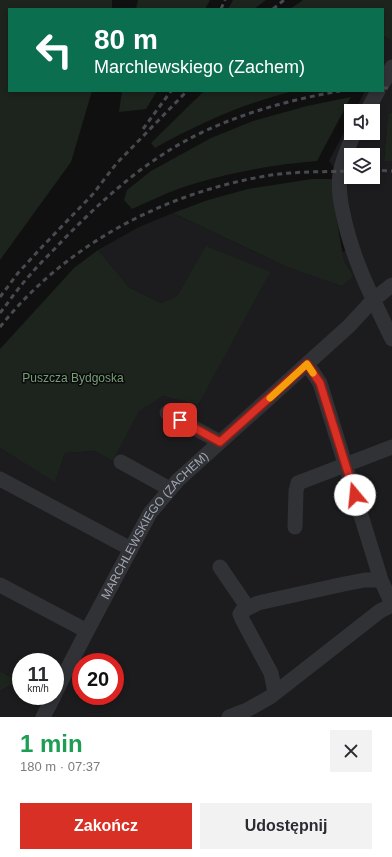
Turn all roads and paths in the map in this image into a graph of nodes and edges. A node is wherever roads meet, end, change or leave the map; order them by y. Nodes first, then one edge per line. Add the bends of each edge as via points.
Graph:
1 (392, 67) edge
2 (384, 81) edge
3 (377, 92) edge
4 (371, 104) edge
5 (351, 140) edge
6 (392, 285) edge
7 (373, 300) junction
8 (392, 339) edge
9 (307, 364) junction
10 (167, 413) dead end
11 (220, 442) junction
12 (392, 446) edge
13 (121, 462) dead end
14 (346, 465) junction
15 (0, 479) edge
16 (170, 489) junction
17 (295, 527) dead end
18 (131, 549) junction
19 (220, 567) dead end
20 (381, 580) junction
21 (0, 585) edge
22 (392, 604) edge
23 (248, 608) junction
24 (87, 631) junction
25 (64, 676) edge
26 (275, 692) junction
27 (49, 705) edge
28 (42, 717) edge
29 (229, 717) edge

1 - 2 lane
3 - 4 lane
5 - 7 lane via 340,171 340,197 352,250
6 - 7 lane, MARCHLEWSKIEGO (ZACHEM)
7 - 8 lane
7 - 9 lane, MARCHLEWSKIEGO (ZACHEM)
9 - 11 lane, MARCHLEWSKIEGO (ZACHEM)
9 - 14 lane via 320,383
10 - 11 lane
11 - 16 lane, MARCHLEWSKIEGO (ZACHEM)
12 - 14 lane
13 - 16 lane
14 - 17 lane via 298,483
14 - 20 lane
15 - 18 lane
16 - 18 lane, MARCHLEWSKIEGO (ZACHEM) via 150,513
18 - 24 lane, MARCHLEWSKIEGO (ZACHEM)
19 - 23 lane
20 - 22 lane
20 - 23 lane via 344,584 258,603
21 - 24 lane
22 - 26 lane
23 - 26 lane via 240,614 271,673
24 - 25 lane, MARCHLEWSKIEGO (ZACHEM)
26 - 29 lane via 247,710
27 - 28 lane

